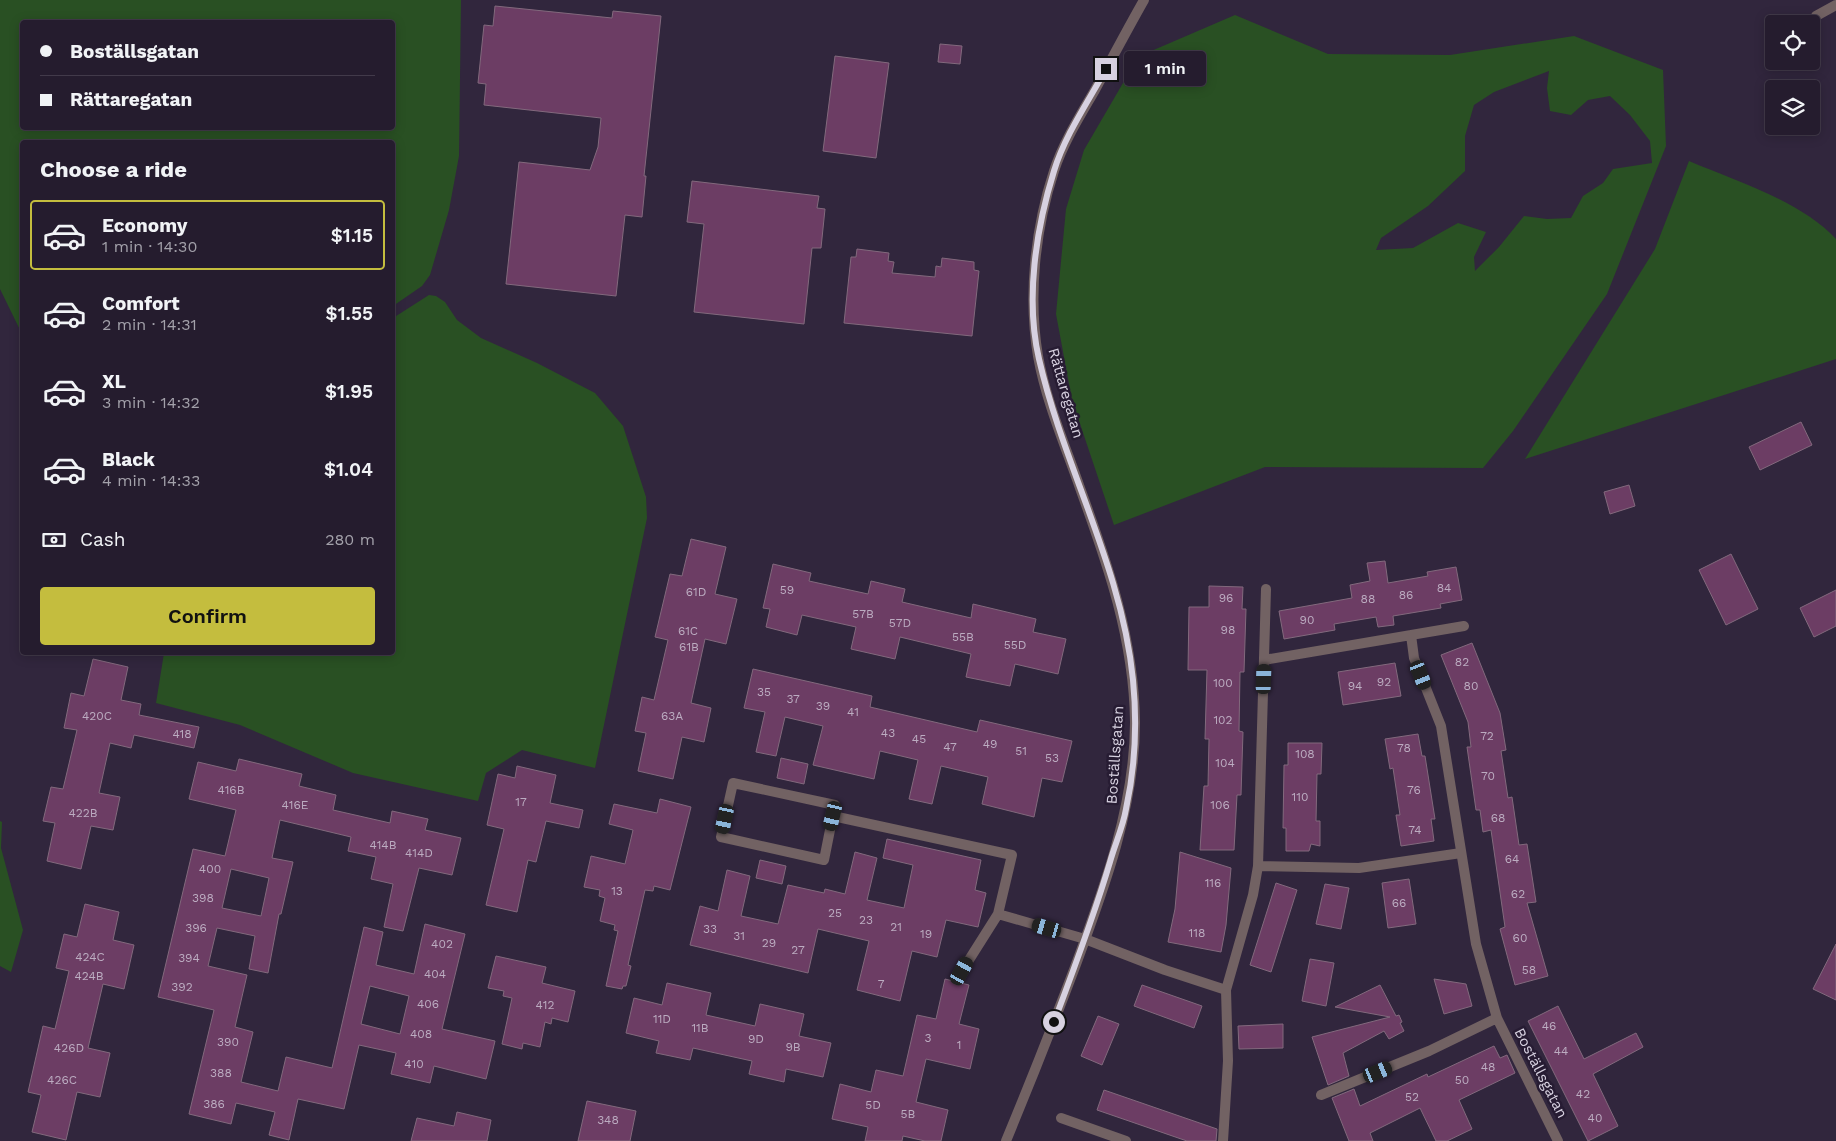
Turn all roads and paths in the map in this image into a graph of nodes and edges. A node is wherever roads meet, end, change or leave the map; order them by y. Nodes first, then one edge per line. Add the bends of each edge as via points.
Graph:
1 (1144, 0) edge
2 (1836, 6) edge
3 (1818, 15) edge
4 (1100, 542) joint
5 (1266, 590) dead end
6 (1464, 626) dead end
7 (1411, 635) junction
8 (1264, 660) junction
9 (833, 816) junction
10 (1461, 853) junction
11 (1258, 866) junction
12 (998, 914) junction
13 (1085, 939) junction
14 (962, 971) dead end
15 (1226, 990) junction
16 (1497, 1018) junction
17 (1321, 1095) dead end
18 (1061, 1118) dead end
19 (1006, 1141) edge
20 (1126, 1141) edge
21 (1223, 1141) edge
22 (1558, 1141) edge

1 - 4 street, Rättaregatan via 1055,169 1041,221 1035,274 1034,316 1038,357 1060,431
2 - 3 street
4 - 13 street, Boställsgatan via 1127,635 1135,724 1126,809
5 - 8 street
6 - 7 street
7 - 8 street
7 - 10 street, Boställsgatan via 1414,658 1441,726
8 - 11 street
9 - 9 street via 836,805 733,783 721,837 824,860
9 - 12 street via 1012,855
10 - 11 street via 1359,868
10 - 16 street, Boställsgatan via 1476,944
11 - 15 street
12 - 13 street
12 - 14 street
13 - 15 street
13 - 19 street, Boställsgatan via 1036,1072
15 - 21 street via 1228,1061
16 - 17 street, Boställsgatan via 1428,1051
16 - 22 street, Boställsgatan
18 - 20 street

